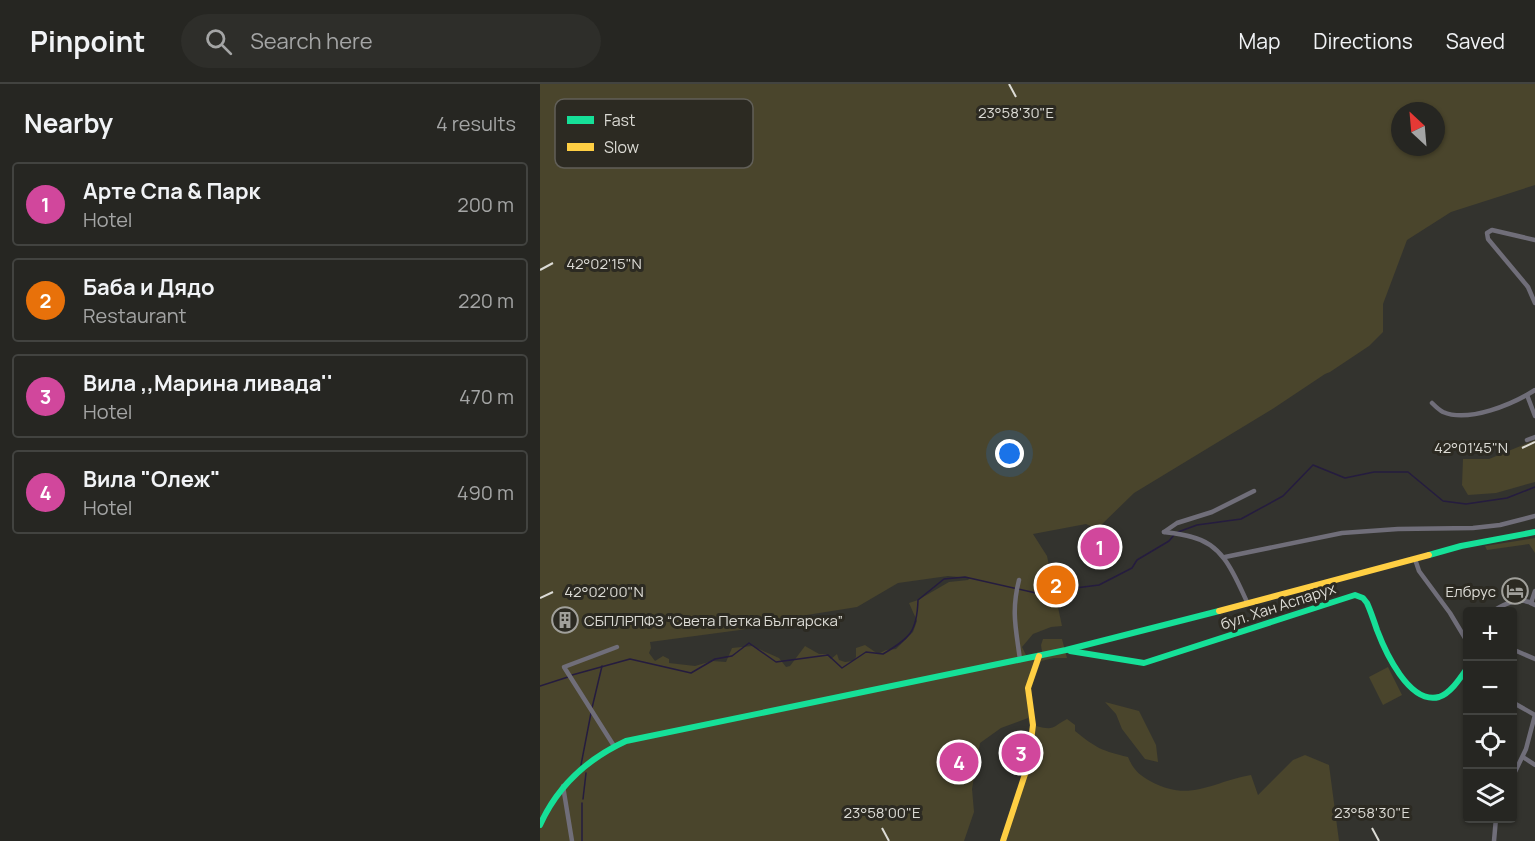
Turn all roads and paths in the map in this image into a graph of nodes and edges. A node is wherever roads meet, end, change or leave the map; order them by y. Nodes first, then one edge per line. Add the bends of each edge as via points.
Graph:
1 (1535, 240) edge
2 (1535, 303) edge
3 (1535, 390) edge
4 (1527, 395) junction
5 (1432, 403) dead end
6 (1535, 416) edge
7 (1535, 437) edge
8 (1527, 440) dead end
9 (1254, 490) dead end
10 (1535, 516) edge
11 (1535, 532) edge
12 (1225, 557) junction
13 (1415, 559) junction
14 (1019, 583) dead end
15 (1535, 591) edge
16 (1248, 604) junction
17 (1533, 604) edge
18 (1501, 607) edge
19 (1463, 636) edge
20 (617, 646) dead end
21 (1066, 650) junction
22 (1517, 650) edge
23 (1039, 656) junction
24 (1535, 659) edge
25 (1020, 660) junction
26 (1463, 674) edge
27 (1517, 705) edge
28 (1535, 715) edge
29 (614, 746) junction
30 (1523, 757) junction
31 (1535, 765) edge
32 (1517, 769) edge
33 (563, 786) junction
34 (1496, 823) edge
35 (540, 825) edge
36 (572, 841) edge
37 (1003, 841) edge
38 (1494, 841) edge

1 - 2 street via 1487,233 1528,287
3 - 4 street
4 - 5 street via 1480,413 1450,414
4 - 6 street
7 - 8 street
9 - 12 street via 1164,532 1193,537
10 - 12 street via 1473,528 1342,533
11 - 13 main road
12 - 16 street
13 - 16 main road
13 - 19 street
14 - 25 street via 1014,614
15 - 17 street
16 - 21 main road
17 - 18 street via 1514,600
20 - 29 street via 564,667
21 - 23 main road
21 - 26 main road, бул. Хан Аспарух via 1144,663 1358,595 1366,601 1407,686 1438,697
22 - 24 street
23 - 25 main road
23 - 37 main road via 1028,688 1033,725 1028,765
25 - 29 main road
27 - 28 street
28 - 30 street
29 - 33 main road
30 - 31 street
30 - 32 street
33 - 35 main road via 546,808
33 - 36 street
34 - 38 street

